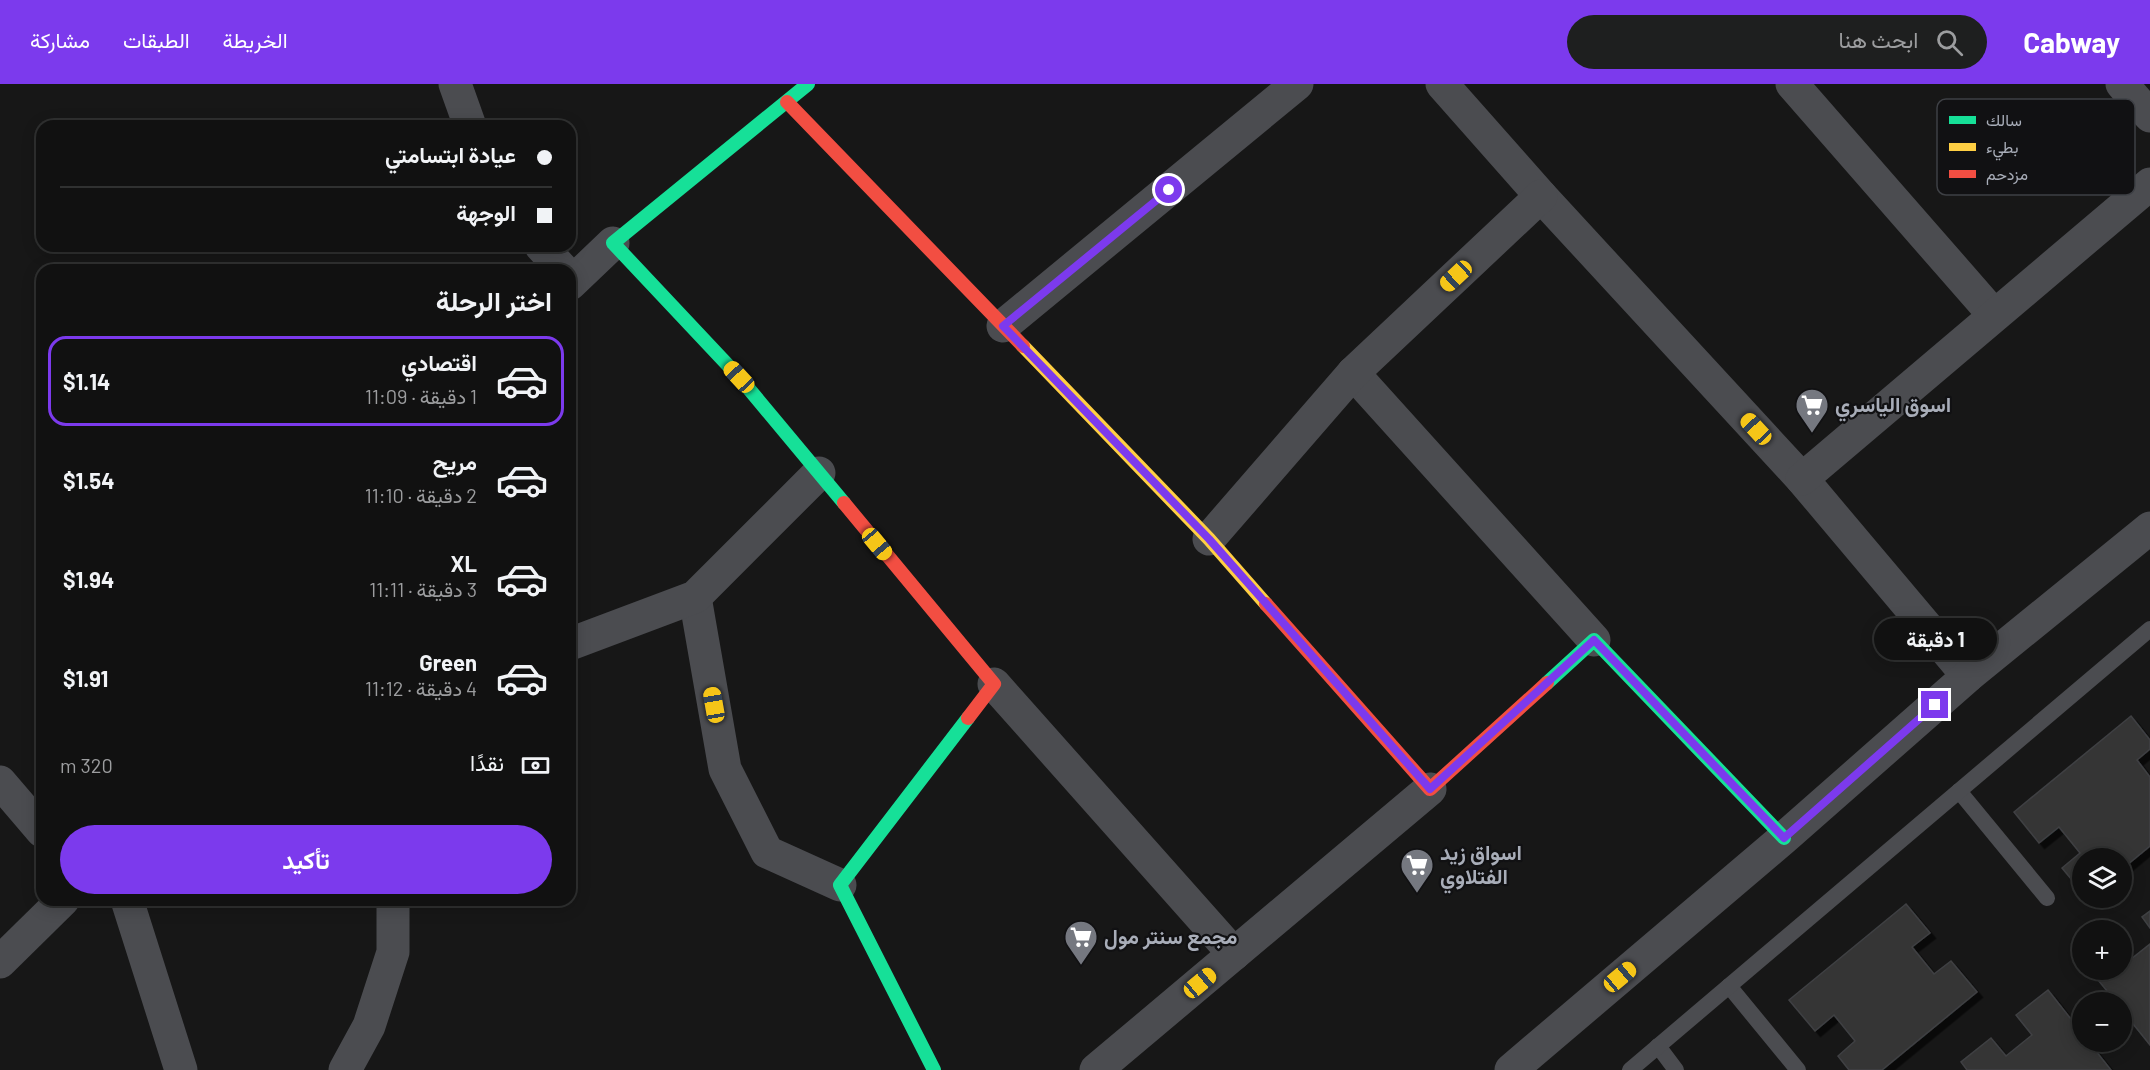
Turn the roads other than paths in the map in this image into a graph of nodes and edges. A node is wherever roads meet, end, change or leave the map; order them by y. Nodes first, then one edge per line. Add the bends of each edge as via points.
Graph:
1 (455, 84) edge
2 (808, 84) edge
3 (1297, 84) edge
4 (1442, 84) edge
5 (1792, 84) edge
6 (2122, 84) edge
7 (787, 102) junction
8 (2150, 116) edge
9 (468, 120) edge
10 (2150, 184) edge
11 (1541, 196) junction
12 (613, 243) junction
13 (546, 252) edge
14 (557, 264) edge
15 (576, 272) edge
16 (1994, 315) junction
17 (1003, 326) junction
18 (1353, 373) junction
19 (819, 473) junction
20 (1802, 479) junction
21 (2150, 528) edge
22 (1209, 539) junction
23 (694, 597) junction
24 (2150, 629) edge
25 (1594, 640) junction
26 (576, 642) edge
27 (1968, 676) junction
28 (994, 684) junction
29 (0, 782) edge
30 (1430, 789) junction
31 (1959, 790) junction
32 (36, 824) edge
33 (1784, 838) junction
34 (840, 885) junction
35 (2047, 898) dead end
36 (57, 906) edge
37 (129, 906) edge
38 (393, 906) edge
39 (1234, 954) junction
40 (0, 962) edge
41 (1729, 986) junction
42 (1658, 1046) junction
43 (181, 1070) edge
44 (345, 1070) edge
45 (934, 1070) edge
46 (1096, 1070) edge
47 (1511, 1070) edge
48 (1630, 1070) edge
49 (1676, 1070) edge
50 (1798, 1070) edge

1 - 9 street
2 - 7 street
3 - 17 street
4 - 11 street
5 - 16 street
6 - 8 street
7 - 12 street
7 - 17 street
10 - 16 street
11 - 18 street
11 - 20 street
12 - 15 street
12 - 19 street via 739,377
13 - 14 street
16 - 20 street
17 - 22 street
18 - 22 street
18 - 25 street
19 - 23 street
19 - 28 street
20 - 27 street
21 - 27 street
22 - 30 street
23 - 26 street
23 - 34 street via 725,769 751,821 767,852
24 - 31 lane
25 - 30 street
25 - 33 street
27 - 33 street
28 - 34 street
28 - 39 street
29 - 32 street
30 - 39 street
31 - 35 lane
31 - 41 lane
33 - 47 street
34 - 45 street
36 - 40 street
37 - 43 street
38 - 44 street via 393,952 369,1026
39 - 46 street
41 - 42 lane
41 - 50 lane
42 - 48 lane
42 - 49 lane

